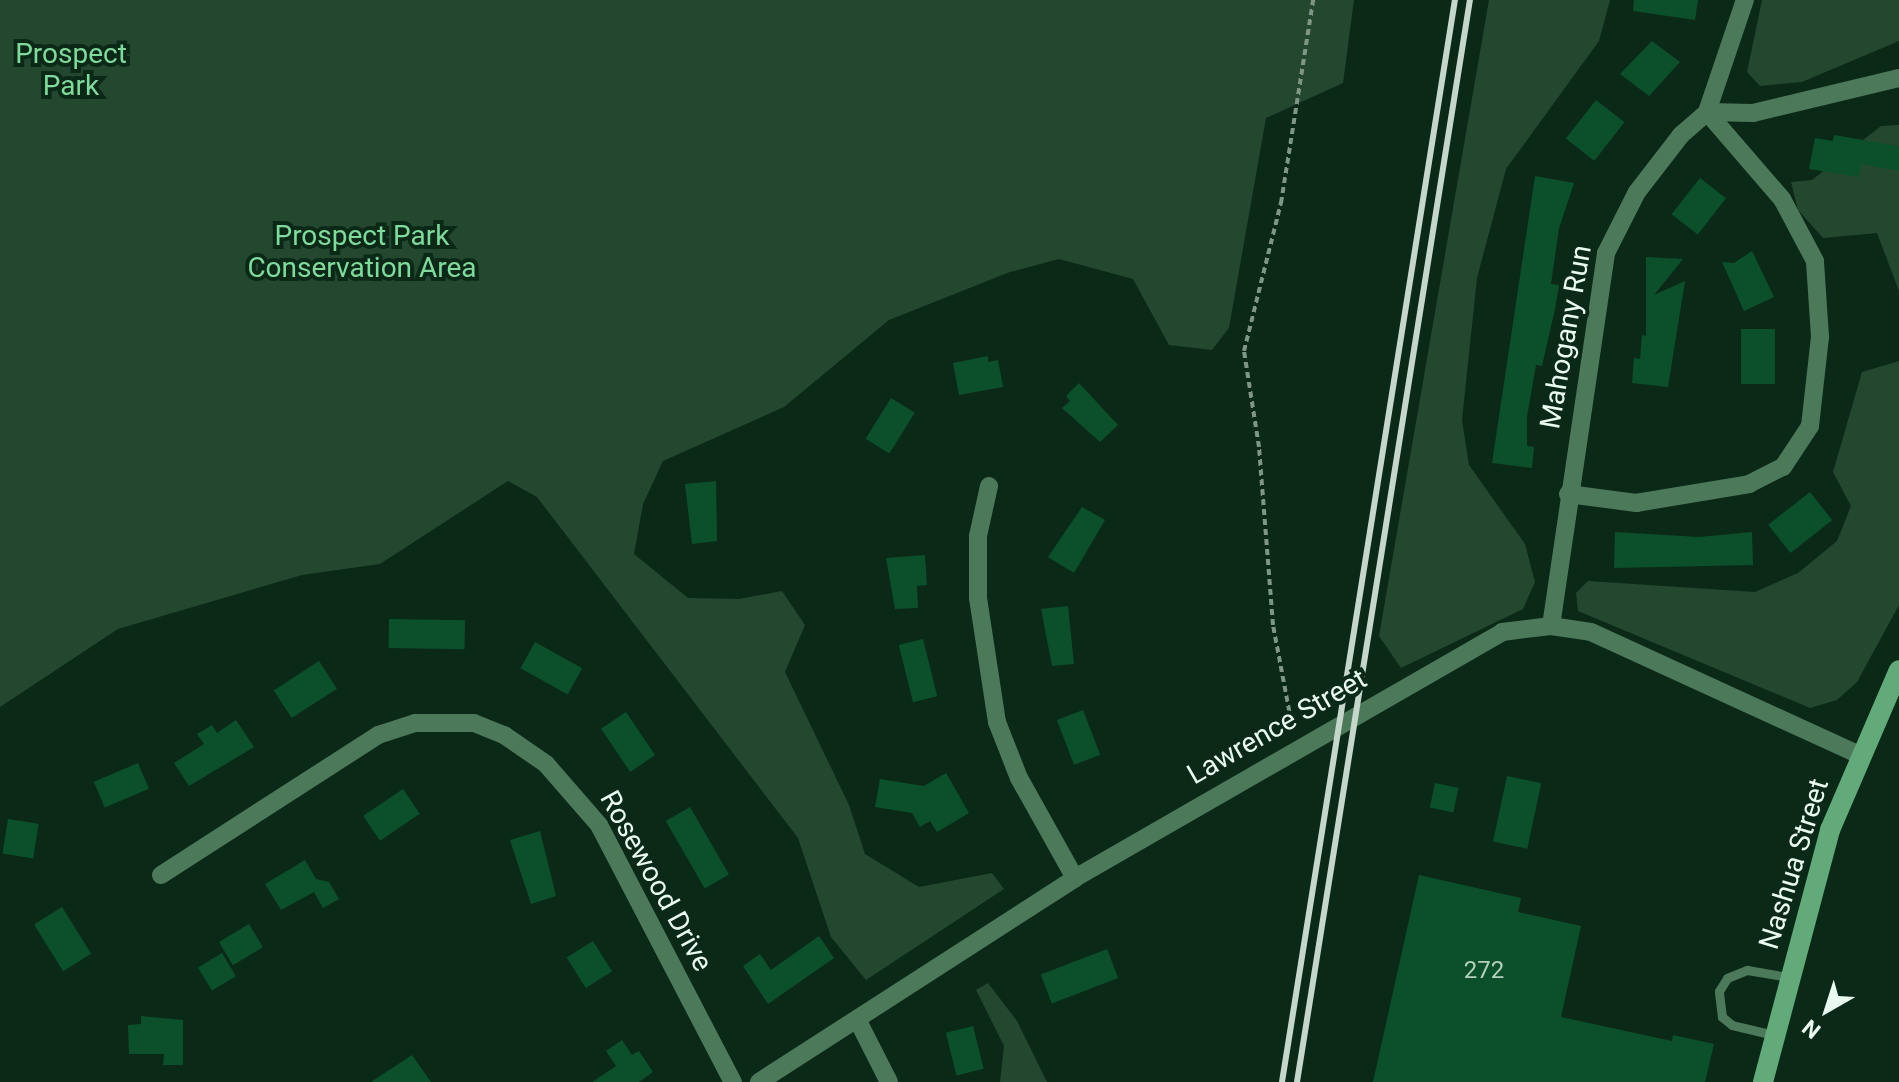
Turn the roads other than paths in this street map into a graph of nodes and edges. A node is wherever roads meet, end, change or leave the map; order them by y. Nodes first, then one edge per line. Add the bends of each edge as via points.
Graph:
1 (1745, 0) edge
2 (1899, 78) edge
3 (1707, 112) junction
4 (989, 486) dead end
5 (1568, 494) junction
6 (1551, 626) junction
7 (1899, 670) edge
8 (1858, 754) junction
9 (161, 875) dead end
10 (1075, 878) junction
11 (1788, 977) junction
12 (858, 1021) junction
13 (1774, 1035) junction
14 (733, 1082) edge
15 (759, 1082) edge
16 (889, 1082) edge
17 (1763, 1082) edge

1 - 3 street, Mahogany Run
2 - 3 street via 1753,113
3 - 5 street, Mahogany Run via 1681,135 1637,192 1606,253
3 - 5 street via 1782,199 1815,261 1820,337 1810,426 1783,467 1749,484 1636,503
4 - 10 street via 978,536 978,598 997,722 1019,778
5 - 6 street, Mahogany Run
6 - 8 street, Lawrence Street via 1619,642
6 - 10 street, Lawrence Street via 1478,641
7 - 8 main road, Nashua Street
8 - 11 main road, Nashua Street
9 - 14 street, Rosewood Drive via 378,735 431,721 474,723 504,735 546,764 599,825
10 - 12 street, Lawrence Street
11 - 13 main road, Nashua Street
11 - 13 lane via 1747,970 1727,978 1719,991 1722,1017 1732,1025
12 - 15 street, Lawrence Street
12 - 16 street
13 - 17 main road, Nashua Street

